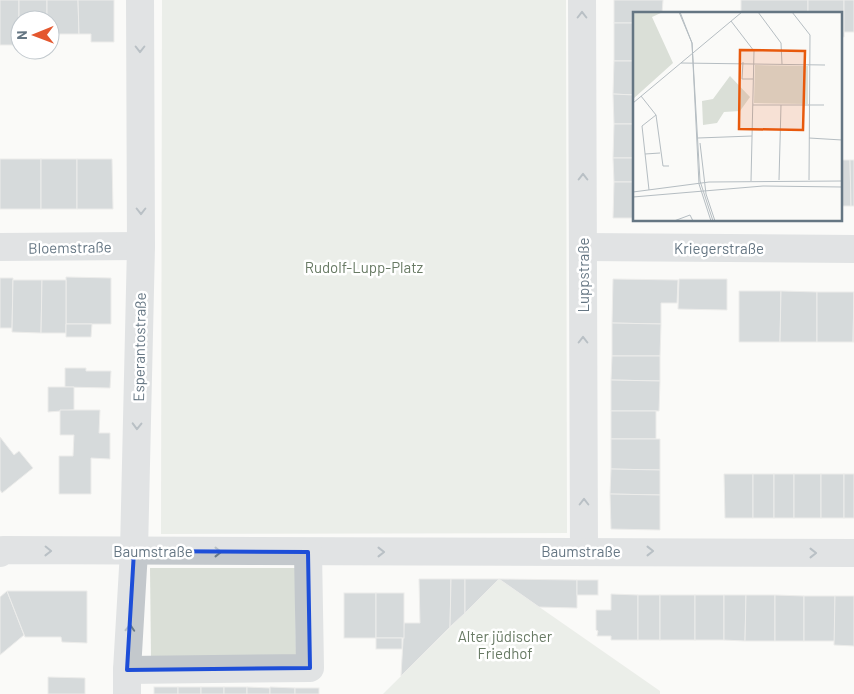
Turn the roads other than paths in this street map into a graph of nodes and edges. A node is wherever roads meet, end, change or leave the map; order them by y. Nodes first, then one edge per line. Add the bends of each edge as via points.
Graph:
1 (140, 0) edge
2 (582, 0) edge
3 (141, 246) junction
4 (583, 247) junction
5 (0, 248) edge
6 (854, 249) edge
7 (584, 551) junction
8 (134, 552) junction
9 (308, 552) junction
10 (0, 553) edge
11 (854, 553) edge
12 (127, 682) edge

1 -> 3 street, Esperantostraße
4 -> 2 street, Luppstraße
3 - 5 street, Bloemstraße
3 -> 8 street, Esperantostraße
4 - 6 street, Kriegerstraße
7 -> 4 street, Luppstraße
9 -> 7 street, Baumstraße
7 -> 11 street, Baumstraße
8 -> 9 street, Baumstraße
10 -> 8 street, Baumstraße via 3,550
12 -> 8 street, Esperantostraße
9 - 12 street via 310,668

